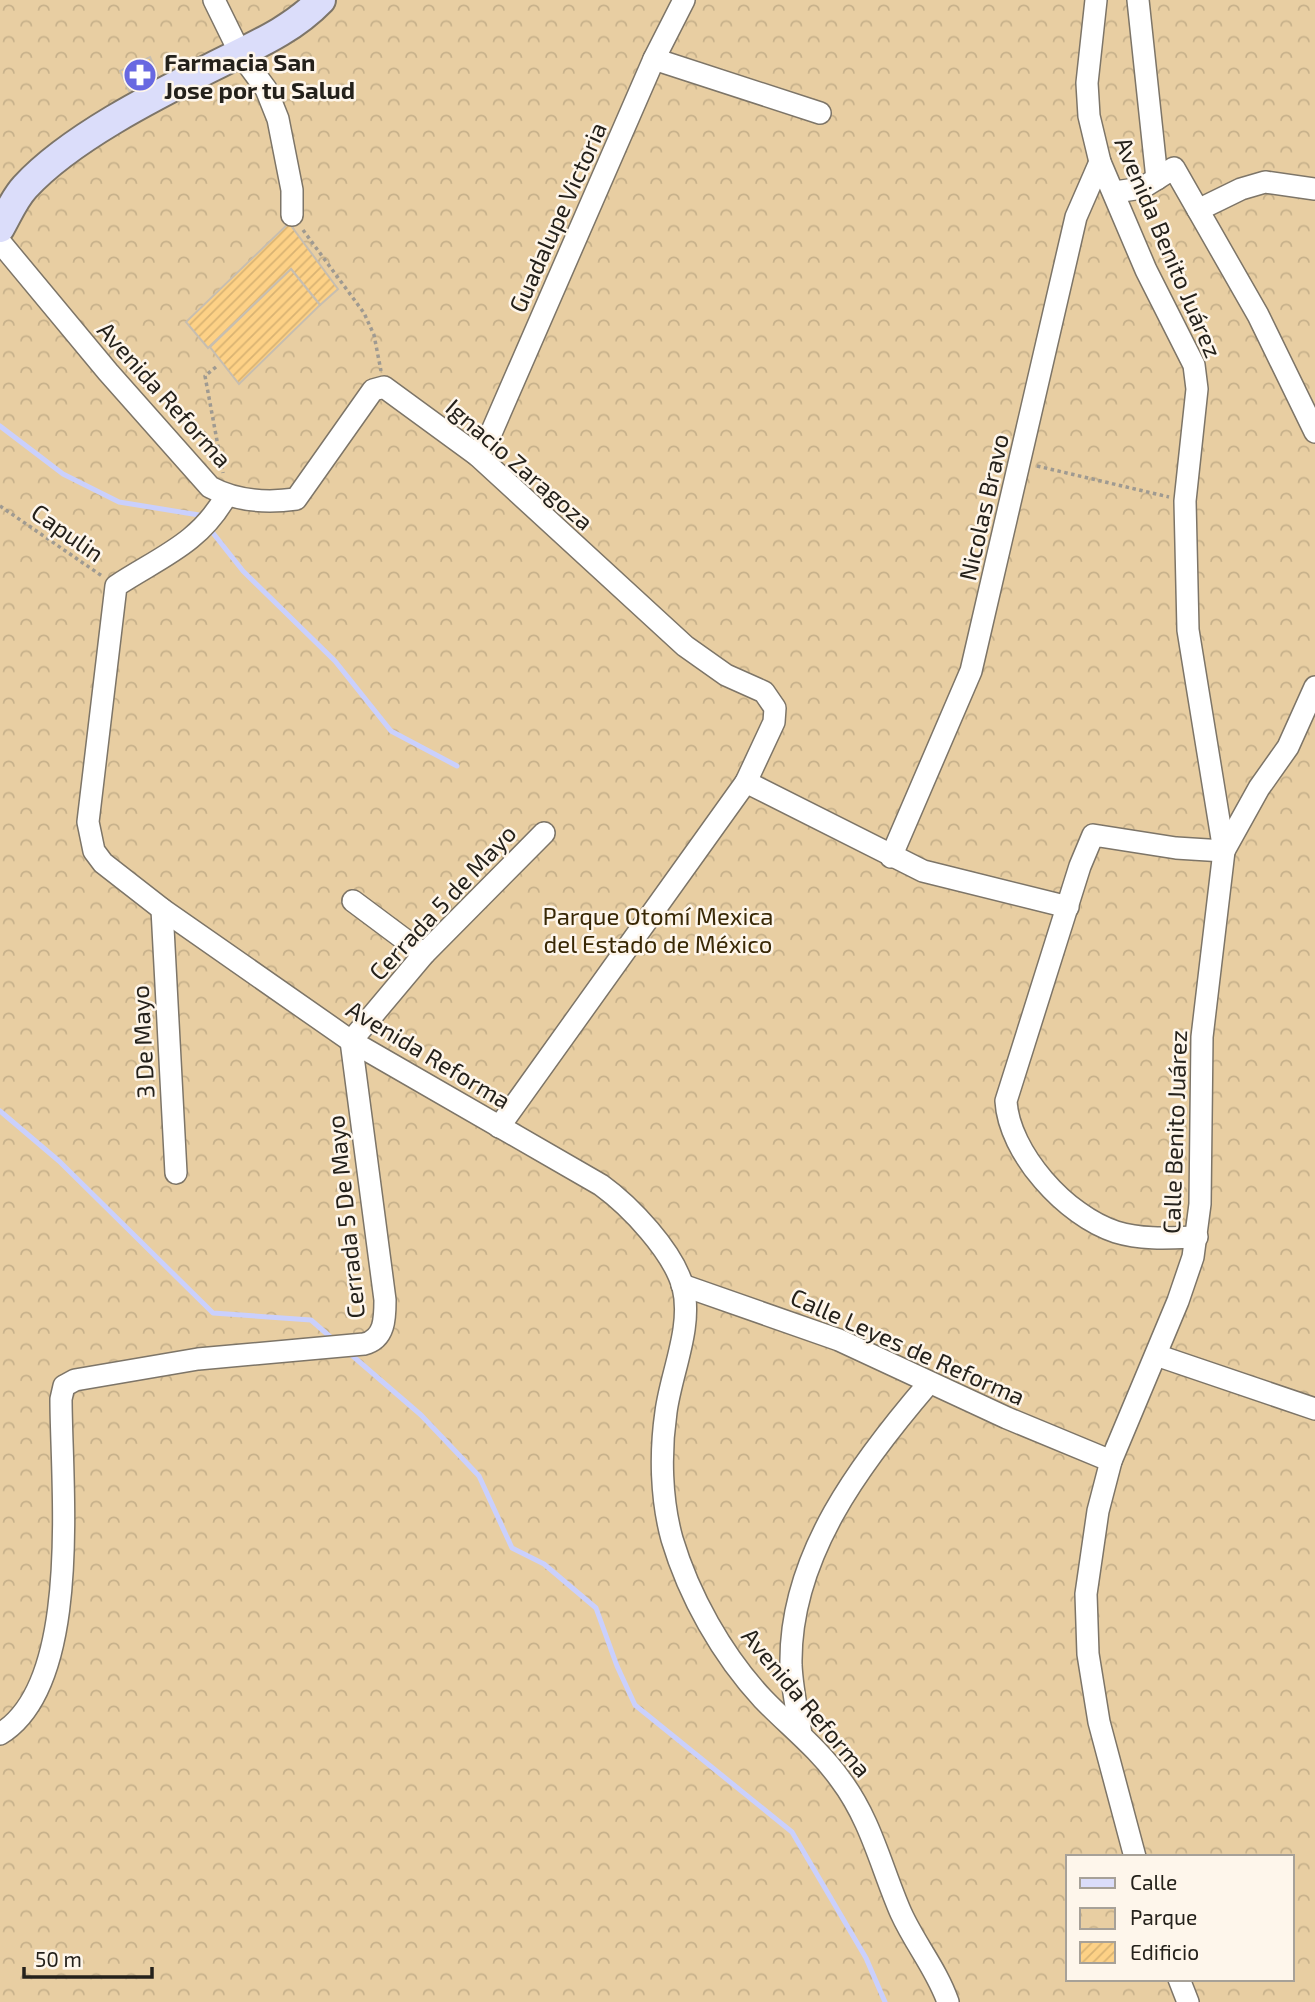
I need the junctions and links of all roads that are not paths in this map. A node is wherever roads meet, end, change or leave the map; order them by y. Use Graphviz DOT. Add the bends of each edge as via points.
graph roads {
  1 [pos="214,0"];
  2 [pos="320,0"];
  3 [pos="684,0"];
  4 [pos="1096,0"];
  5 [pos="1138,0"];
  6 [pos="241,55"];
  7 [pos="654,59"];
  8 [pos="820,113"];
  9 [pos="1100,162"];
  10 [pos="1157,179"];
  11 [pos="1315,189"];
  12 [pos="1115,192"];
  13 [pos="1198,210"];
  14 [pos="292,215"];
  15 [pos="0,228"];
  16 [pos="0,242"];
  17 [pos="1197,389"];
  18 [pos="1315,432"];
  19 [pos="477,455"];
  20 [pos="226,496"];
  21 [pos="1315,687"];
  22 [pos="746,782"];
  23 [pos="544,833"];
  24 [pos="1224,851"];
  25 [pos="891,857"];
  26 [pos="353,901"];
  27 [pos="1068,907"];
  28 [pos="162,909"];
  29 [pos="424,954"];
  30 [pos="352,1041"];
  31 [pos="499,1127"];
  32 [pos="176,1173"];
  33 [pos="1197,1237"];
  34 [pos="682,1285"];
  35 [pos="1156,1355"];
  36 [pos="929,1383"];
  37 [pos="1315,1409"];
  38 [pos="1111,1461"];
  39 [pos="0,1734"];
  40 [pos="801,1734"];
  41 [pos="1134,1855"];
  42 [pos="1180,1981"];
  43 [pos="948,2002"];
  44 [pos="1188,2002"];
  1 -- 6 [label="street"];
  2 -- 6 [label="main road" via="308,13"];
  3 -- 7 [label="street, Guadalupe Victoria"];
  4 -- 9 [label="street, Avenida Benito Juárez" via="1087,83"];
  5 -- 10 [label="street"];
  6 -- 14 [label="street" via="266,89 278,119 292,190"];
  6 -- 15 [label="main road" via="130,111 48,164 23,189"];
  7 -- 8 [label="street"];
  7 -- 19 [label="street, Guadalupe Victoria" via="492,432"];
  9 -- 12 [label="street, Avenida Benito Juárez"];
  9 -- 25 [label="street, Nicolas Bravo" via="1076,217 971,671"];
  10 -- 12 [label="street" via="1142,188"];
  10 -- 13 [label="street" via="1174,168"];
  11 -- 13 [label="street" via="1265,182 1241,188"];
  12 -- 17 [label="street, Avenida Benito Juárez" via="1146,270 1194,365"];
  13 -- 18 [label="street" via="1258,315"];
  16 -- 20 [label="street, Avenida Reforma" via="210,487"];
  17 -- 24 [label="street, Calle Benito Juárez" via="1185,501 1188,630"];
  19 -- 20 [label="street, Ignacio Zaragoza" via="384,387 373,390 296,499 276,502"];
  19 -- 22 [label="street, Ignacio Zaragoza" via="685,646 726,675 764,692 775,708 774,722"];
  20 -- 28 [label="street, Avenida Reforma" via="213,520 189,542 116,586 88,822 90,841 103,863"];
  21 -- 24 [label="street" via="1288,747"];
  22 -- 25 [label="street"];
  22 -- 31 [label="street"];
  23 -- 29 [label="street, Cerrada 5 de Mayo"];
  24 -- 27 [label="street" via="1093,835"];
  24 -- 33 [label="street, Calle Benito Juárez" via="1202,1037"];
  25 -- 27 [label="street" via="923,871"];
  26 -- 29 [label="street"];
  27 -- 33 [label="street" via="1009,1082 1006,1101 1011,1131 1042,1177 1099,1225 1139,1236"];
  28 -- 30 [label="street, Avenida Reforma"];
  28 -- 32 [label="street, 3 De Mayo"];
  29 -- 30 [label="street, Cerrada 5 de Mayo"];
  30 -- 31 [label="street, Avenida Reforma"];
  30 -- 39 [label="street, Cerrada 5 De Mayo" via="385,1300 381,1332 363,1344 198,1359 69,1382 62,1390 62,1589 49,1658 24,1711"];
  31 -- 34 [label="street, Avenida Reforma" via="620,1199 645,1225"];
  33 -- 35 [label="street, Calle Benito Juárez"];
  34 -- 36 [label="street, Calle Leyes de Reforma" via="839,1340"];
  34 -- 40 [label="street, Avenida Reforma" via="683,1331 663,1440 671,1536 695,1596 727,1653 764,1700"];
  35 -- 37 [label="street"];
  35 -- 38 [label="street, Calle Benito Juárez"];
  36 -- 38 [label="street, Calle Leyes de Reforma"];
  36 -- 40 [label="street" via="857,1473 811,1562 798,1608 791,1665"];
  38 -- 41 [label="street, Calle Benito Juárez" via="1090,1558 1087,1641 1099,1721"];
  40 -- 43 [label="street, Avenida Reforma" via="854,1798 901,1912"];
  42 -- 44 [label="street"];
}
